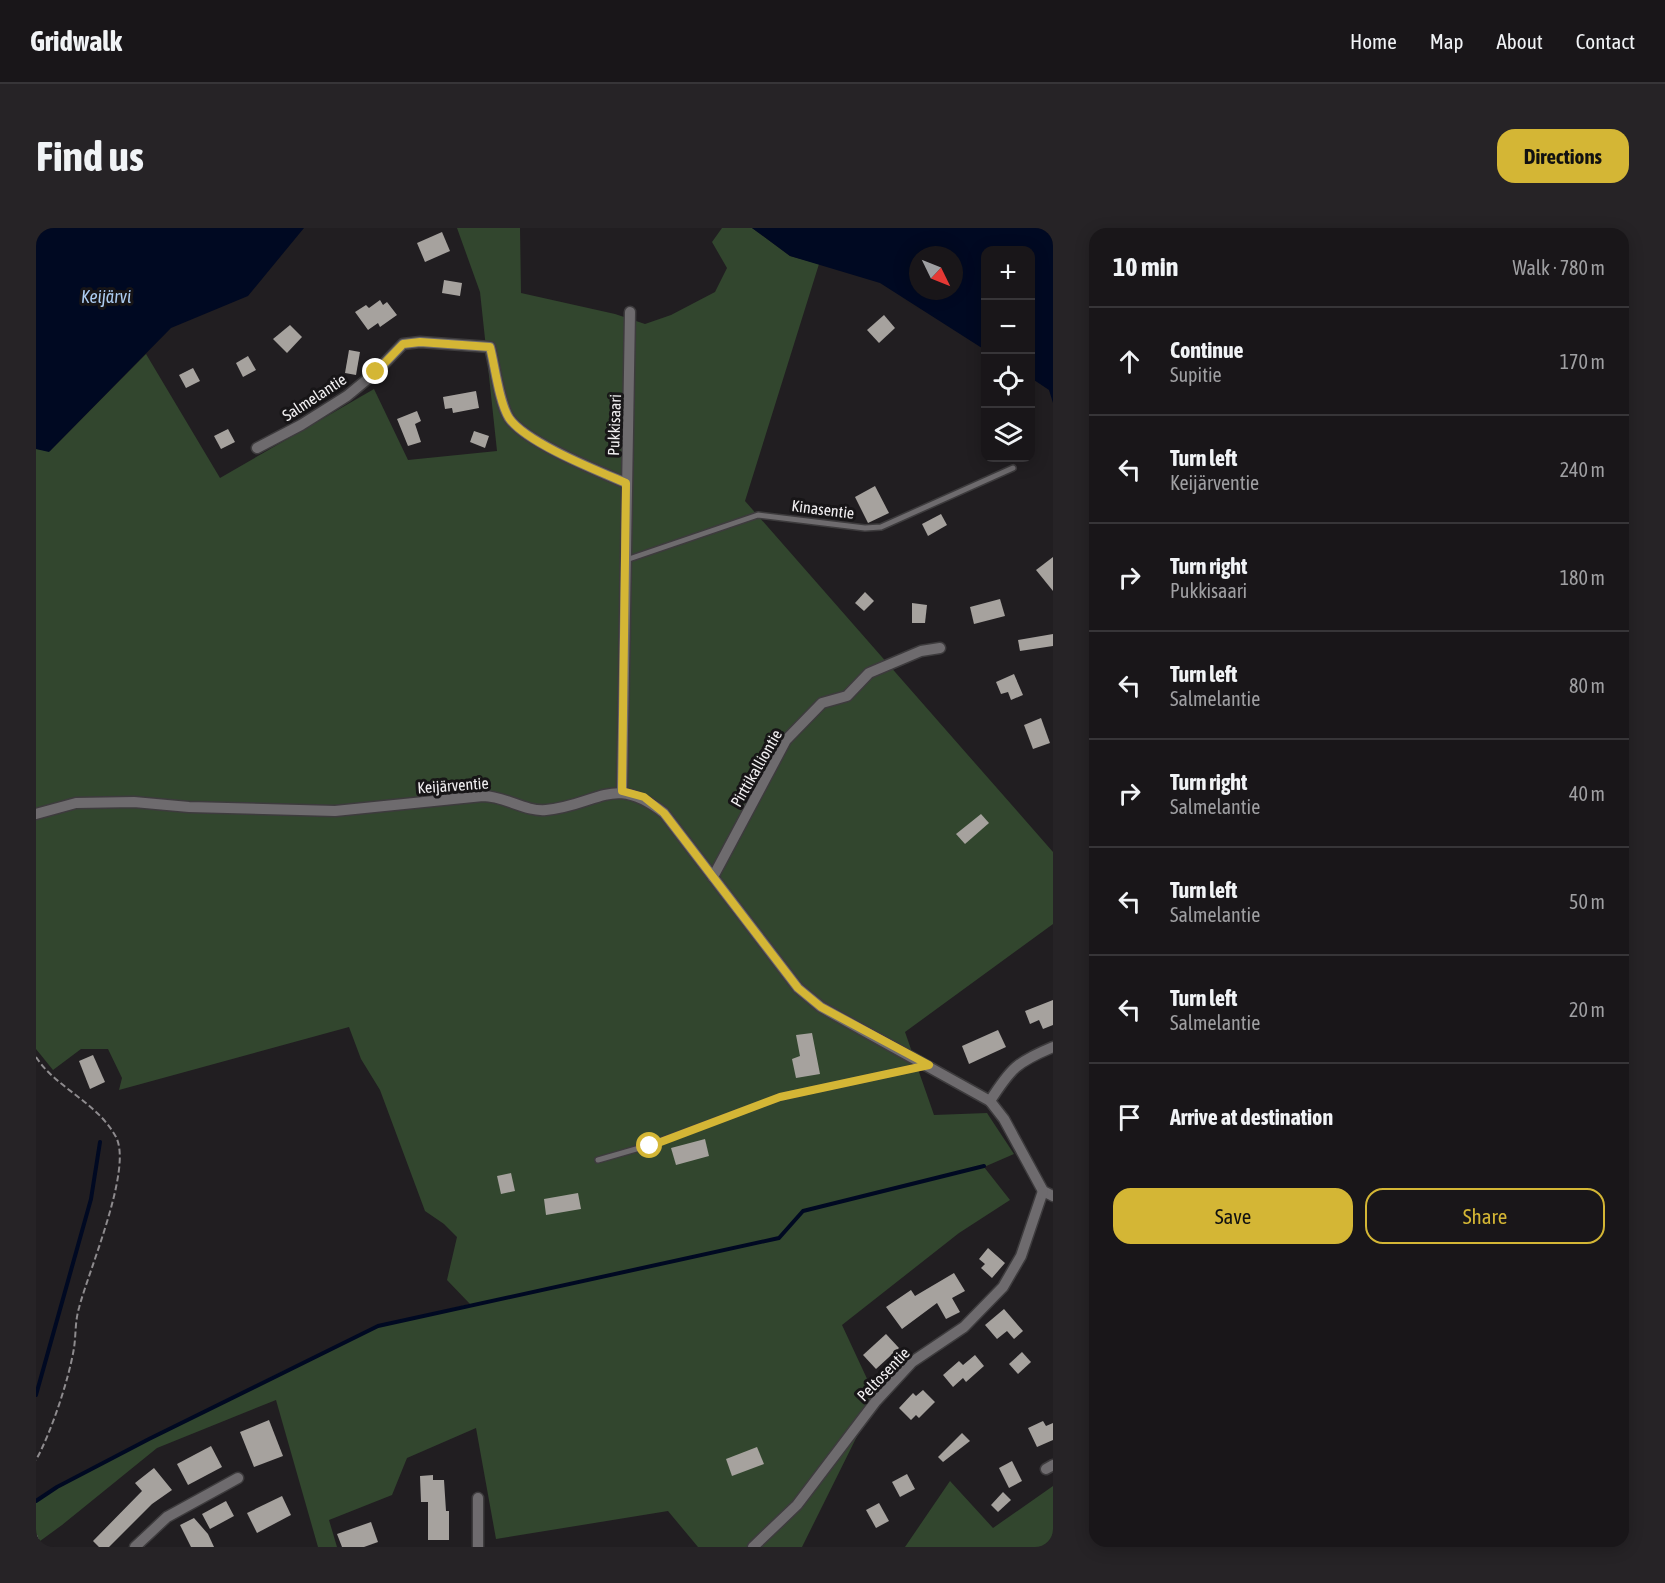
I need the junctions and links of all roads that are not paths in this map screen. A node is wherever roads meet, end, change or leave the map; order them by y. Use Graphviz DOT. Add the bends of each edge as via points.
graph roads {
  1 [pos="630,312"];
  2 [pos="257,448"];
  3 [pos="1012,468"];
  4 [pos="626,483"];
  5 [pos="626,560"];
  6 [pos="940,648"];
  7 [pos="622,791"];
  8 [pos="36,814"];
  9 [pos="713,877"];
  10 [pos="1053,1047"];
  11 [pos="929,1065"];
  12 [pos="990,1101"];
  13 [pos="598,1160"];
  14 [pos="1048,1193"];
  15 [pos="238,1478"];
  16 [pos="478,1498"];
  17 [pos="135,1547"];
  18 [pos="478,1547"];
  19 [pos="753,1547"];
  1 -- 4 [label="street, Pukkisaari"];
  2 -- 4 [label="street, Salmelantie" via="347,396 403,344 490,347 510,419 520,429 568,459"];
  3 -- 5 [label="lane, Kinasentie" via="882,527 758,515"];
  4 -- 5 [label="street, Pukkisaari"];
  5 -- 7 [label="street, Pukkisaari"];
  6 -- 9 [label="street, Pirttikalliontie" via="921,651 869,673 847,696 822,703 786,740"];
  7 -- 8 [label="street, Keijärventie" via="544,810 483,796 335,811 86,802"];
  7 -- 9 [label="street" via="644,797 664,813"];
  9 -- 11 [label="street" via="798,988 821,1007"];
  10 -- 12 [label="street" via="1023,1059"];
  11 -- 12 [label="street"];
  11 -- 13 [label="lane" via="780,1097 650,1146"];
  12 -- 14 [label="street"];
  14 -- 19 [label="street, Peltosentie" via="1003,1287 964,1327 912,1362 876,1401 797,1505"];
  15 -- 17 [label="street" via="167,1517"];
  16 -- 18 [label="street"];
}
